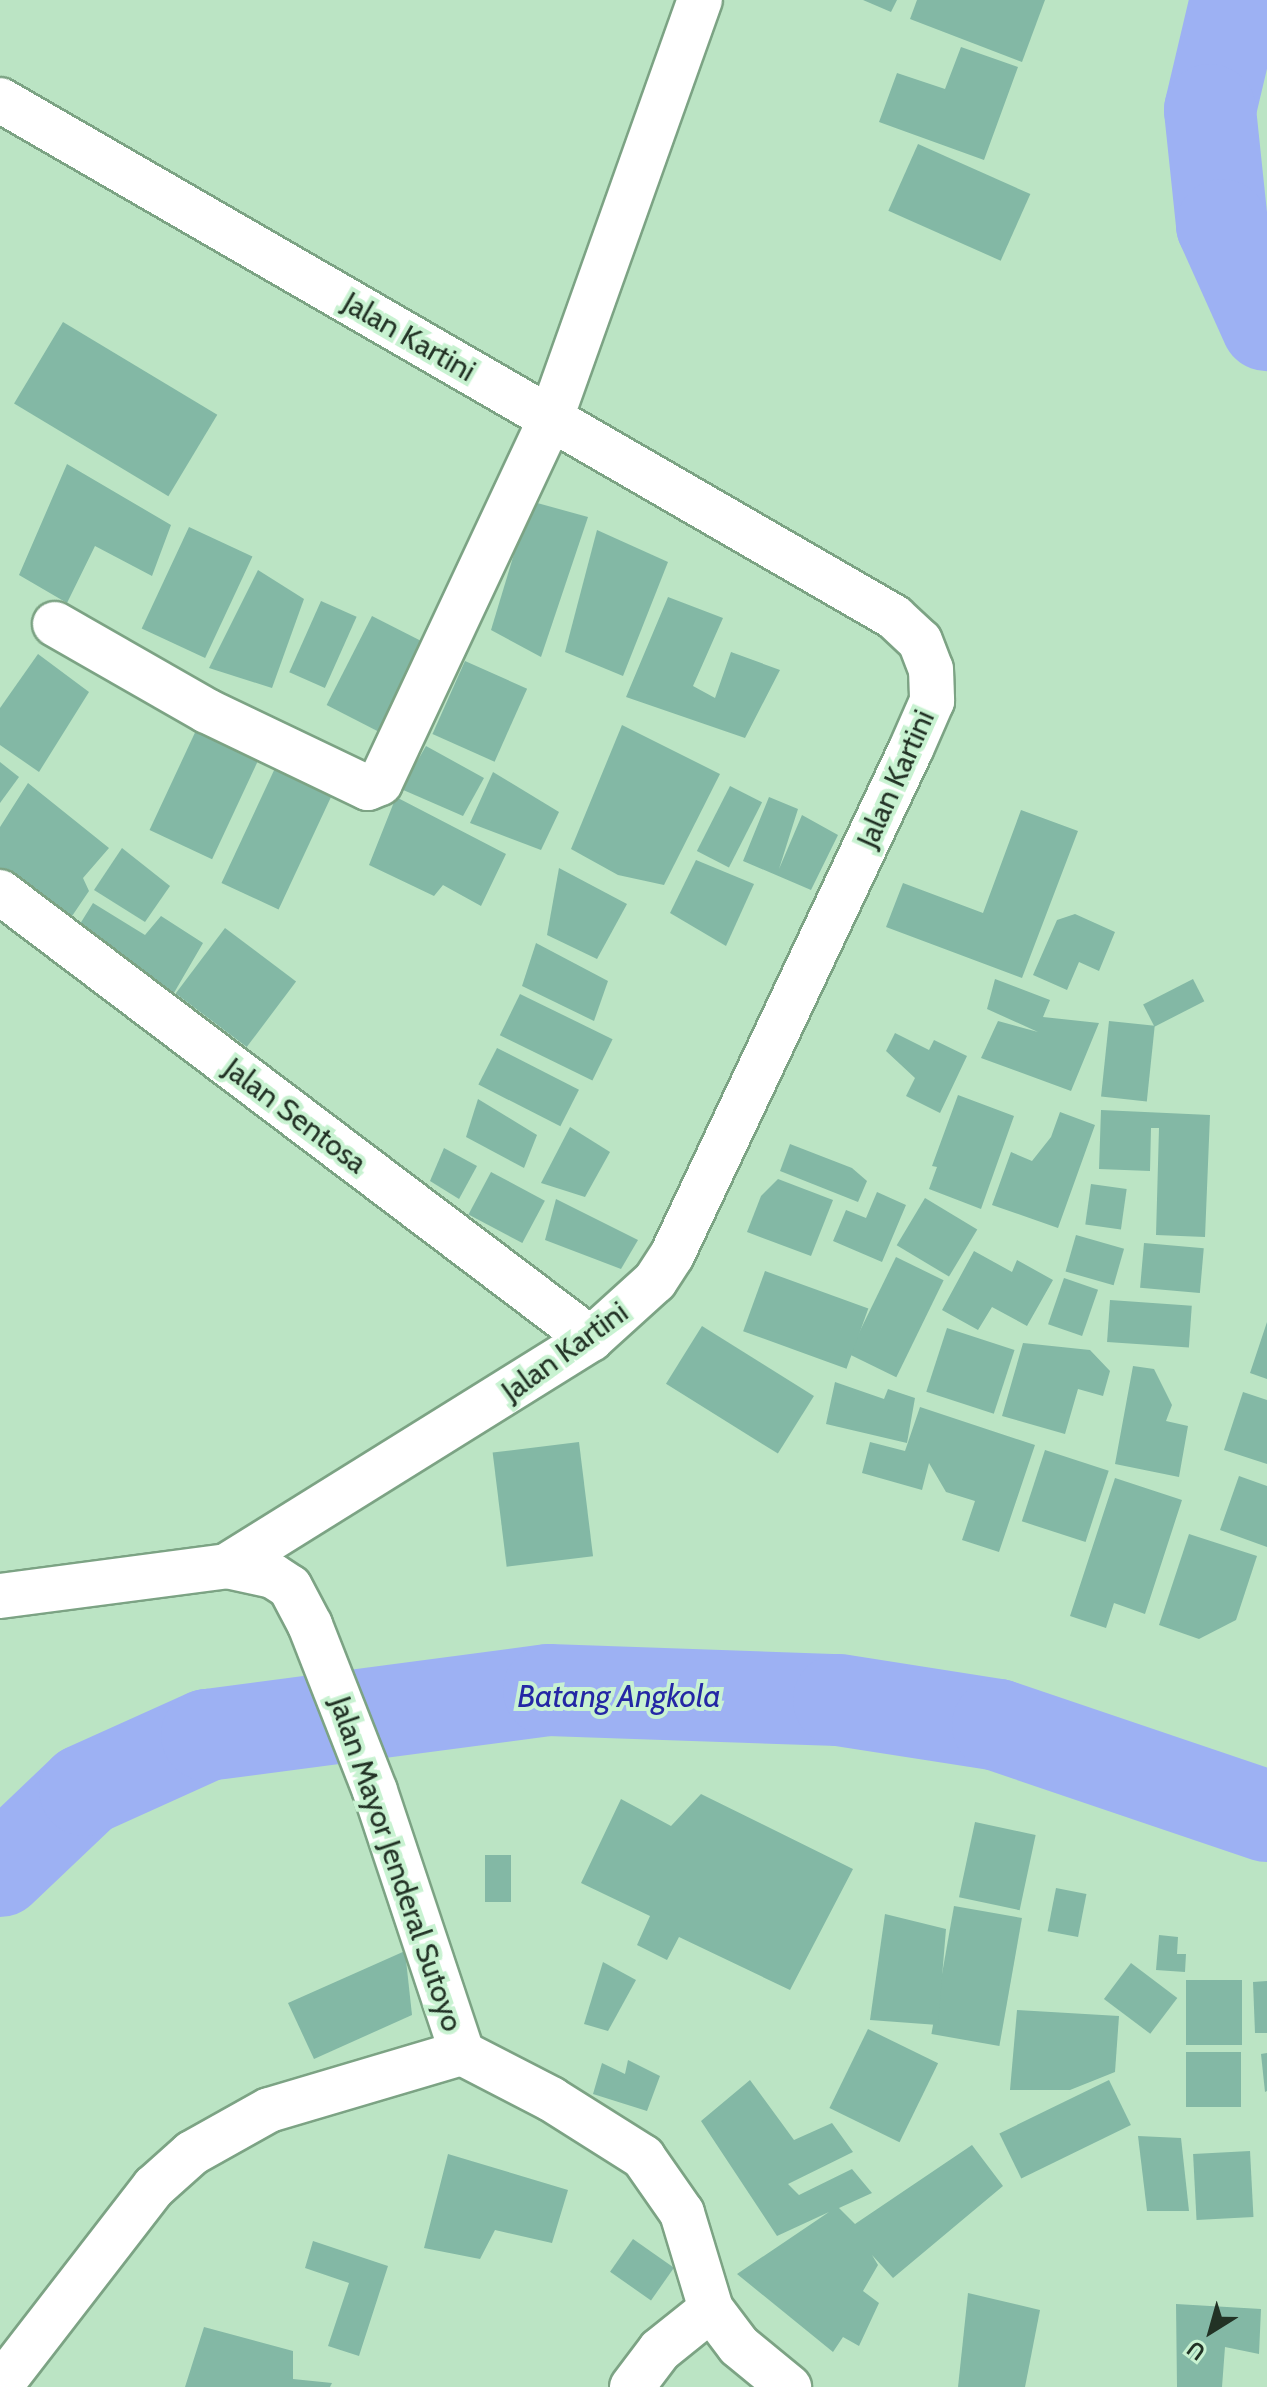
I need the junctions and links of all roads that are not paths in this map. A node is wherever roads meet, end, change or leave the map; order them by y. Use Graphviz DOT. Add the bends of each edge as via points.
graph roads {
  1 [pos="700,0"];
  2 [pos="0,100"];
  3 [pos="551,418"];
  4 [pos="55,624"];
  5 [pos="0,892"];
  6 [pos="591,1339"];
  7 [pos="227,1566"];
  8 [pos="0,1596"];
  9 [pos="462,2053"];
  10 [pos="711,2309"];
  11 [pos="0,2386"];
  12 [pos="632,2387"];
  13 [pos="789,2387"];
  1 -- 3 [label="street"];
  2 -- 3 [label="street, Jalan Kartini"];
  3 -- 4 [label="street" via="377,787 368,788 207,711"];
  3 -- 6 [label="street, Jalan Kartini" via="894,617 928,653 933,685 932,701 911,749 672,1255 638,1300"];
  5 -- 6 [label="street, Jalan Sentosa"];
  6 -- 7 [label="street, Jalan Kartini"];
  7 -- 8 [label="street, Jalan Mayor Jenderal Sutoyo"];
  7 -- 9 [label="street, Jalan Mayor Jenderal Sutoyo" via="282,1581 296,1595 375,1791"];
  9 -- 10 [label="street, Jalan Mayor Jenderal Sutoyo" via="564,2106 650,2164 682,2213"];
  9 -- 11 [label="street" via="269,2110 192,2153 154,2187"];
  10 -- 12 [label="street" via="660,2350"];
  10 -- 13 [label="street, Jalan Mayor Jenderal Sutoyo" via="739,2346"];
}
